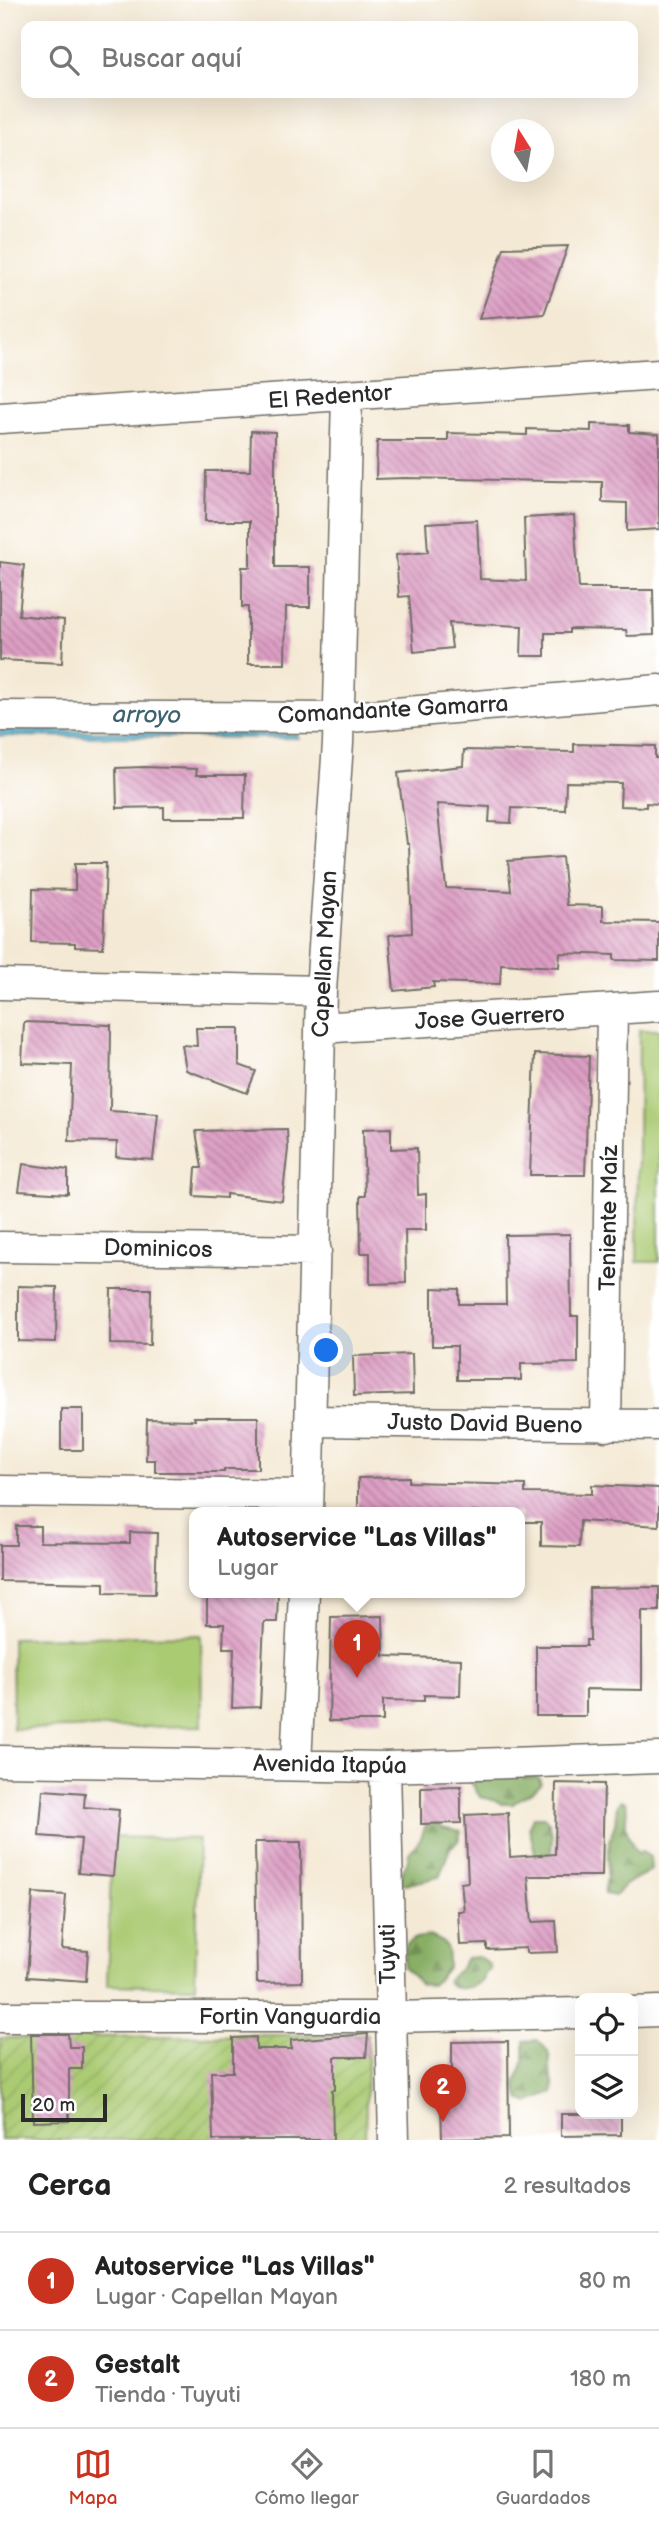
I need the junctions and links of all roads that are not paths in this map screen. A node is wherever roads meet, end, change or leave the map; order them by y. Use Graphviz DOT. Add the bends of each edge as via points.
graph roads {
  1 [pos="659,374"];
  2 [pos="347,396"];
  3 [pos="0,418"];
  4 [pos="659,690"];
  5 [pos="0,716"];
  6 [pos="339,718"];
  7 [pos="0,984"];
  8 [pos="321,991"];
  9 [pos="659,1006"];
  10 [pos="612,1010"];
  11 [pos="320,1028"];
  12 [pos="0,1247"];
  13 [pos="316,1251"];
  14 [pos="310,1421"];
  15 [pos="659,1425"];
  16 [pos="606,1426"];
  17 [pos="0,1491"];
  18 [pos="308,1503"];
  19 [pos="304,1598"];
  20 [pos="659,1758"];
  21 [pos="0,1761"];
  22 [pos="296,1765"];
  23 [pos="384,1767"];
  24 [pos="659,2011"];
  25 [pos="638,2012"];
  26 [pos="575,2013"];
  27 [pos="0,2017"];
  28 [pos="389,2017"];
  29 [pos="394,2140"];
  1 -- 2 [label="street, El Redentor"];
  2 -- 3 [label="street, El Redentor"];
  2 -- 6 [label="street, Capellan Mayan"];
  4 -- 6 [label="street, Comandante Gamarra"];
  5 -- 6 [label="street, Comandante Gamarra"];
  6 -- 8 [label="street, Capellan Mayan"];
  7 -- 8 [label="street"];
  8 -- 11 [label="street, Capellan Mayan"];
  9 -- 10 [label="street, Jose Guerrero"];
  10 -- 11 [label="street, Jose Guerrero"];
  10 -- 16 [label="street, Teniente Maíz"];
  11 -- 13 [label="street, Capellan Mayan"];
  12 -- 13 [label="street, Dominicos"];
  13 -- 14 [label="street, Capellan Mayan"];
  14 -- 16 [label="street, Justo David Bueno"];
  14 -- 18 [label="street, Capellan Mayan"];
  15 -- 16 [label="street, Justo David Bueno"];
  17 -- 18 [label="street"];
  19 -- 22 [label="street"];
  20 -- 23 [label="street, Avenida Itapúa"];
  21 -- 22 [label="street, Avenida Itapúa"];
  22 -- 23 [label="street, Avenida Itapúa"];
  23 -- 28 [label="street, Tuyuti"];
  24 -- 25 [label="street"];
  26 -- 28 [label="street, Fortin Vanguardia"];
  27 -- 28 [label="street, Fortin Vanguardia"];
  28 -- 29 [label="street, Tuyuti"];
}
